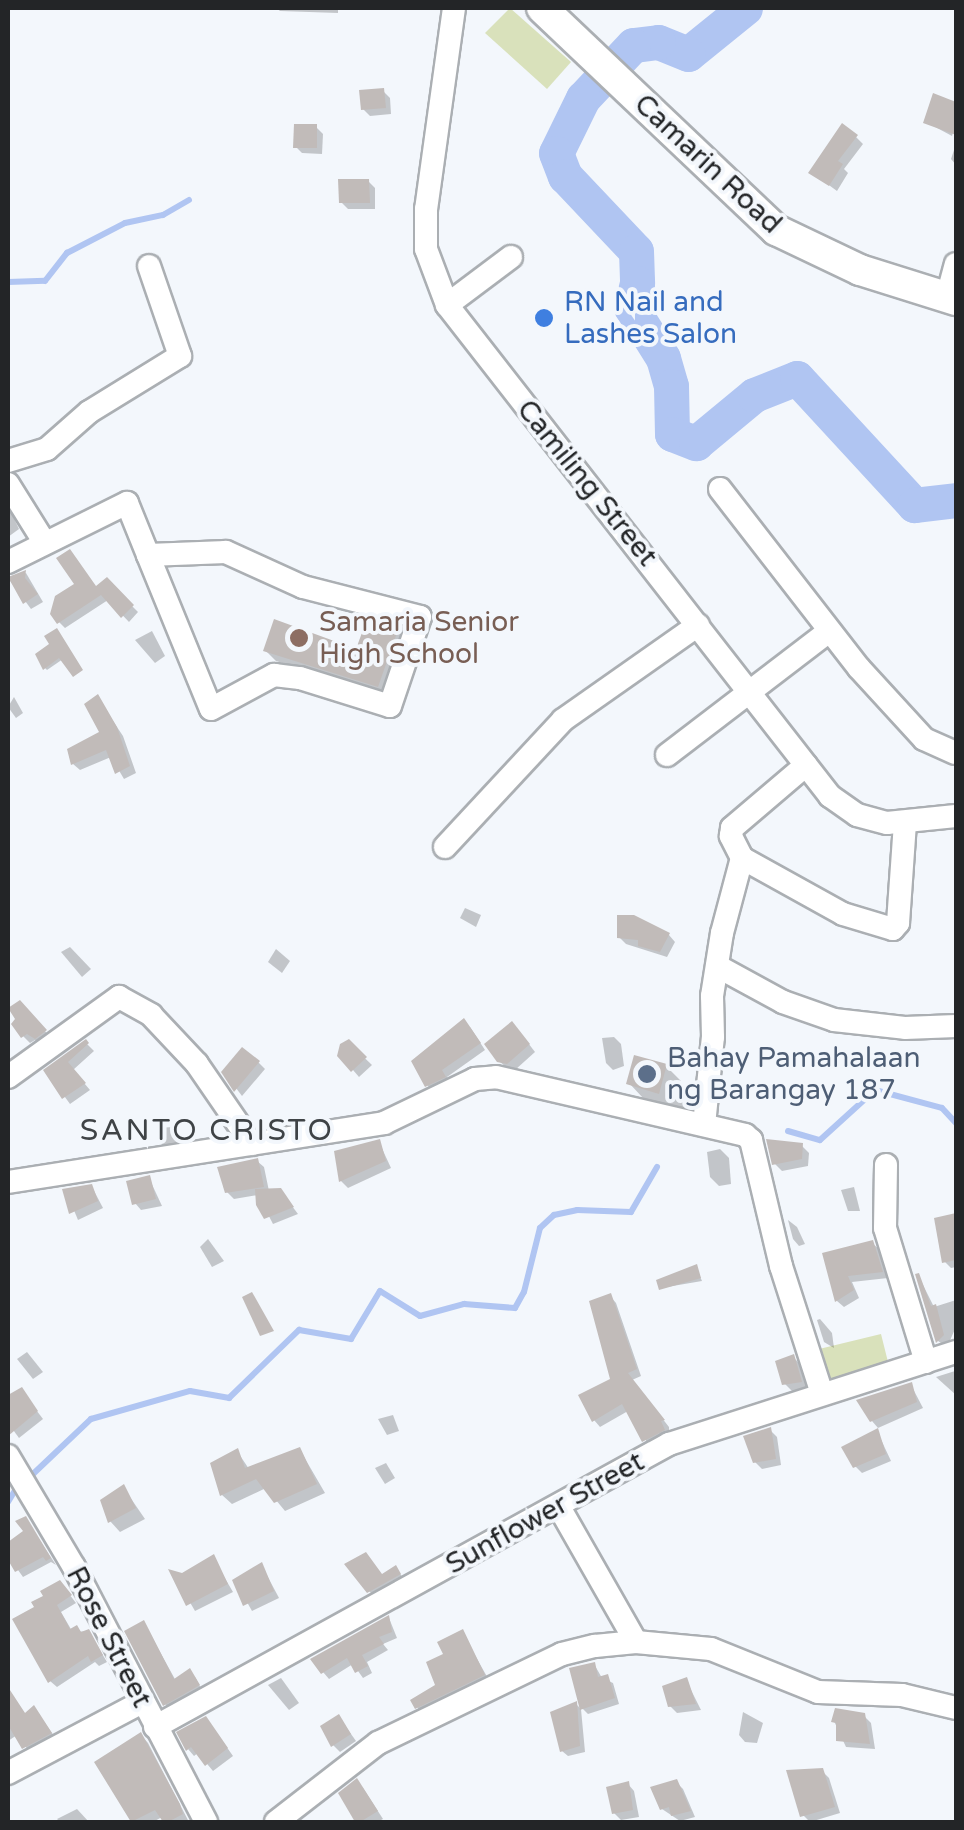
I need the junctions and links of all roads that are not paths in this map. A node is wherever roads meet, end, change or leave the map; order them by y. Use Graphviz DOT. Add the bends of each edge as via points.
graph roads {
  1 [pos="454,8"];
  2 [pos="542,8"];
  3 [pos="511,257"];
  4 [pos="956,264"];
  5 [pos="149,266"];
  6 [pos="952,299"];
  7 [pos="447,305"];
  8 [pos="8,462"];
  9 [pos="8,484"];
  10 [pos="720,489"];
  11 [pos="43,540"];
  12 [pos="148,555"];
  13 [pos="8,562"];
  14 [pos="698,625"];
  15 [pos="828,632"];
  16 [pos="750,692"];
  17 [pos="955,753"];
  18 [pos="667,755"];
  19 [pos="806,765"];
  20 [pos="956,816"];
  21 [pos="905,822"];
  22 [pos="445,847"];
  23 [pos="742,858"];
  24 [pos="717,966"];
  25 [pos="956,1026"];
  26 [pos="8,1077"];
  27 [pos="704,1125"];
  28 [pos="252,1144"];
  29 [pos="886,1165"];
  30 [pos="8,1182"];
  31 [pos="956,1352"];
  32 [pos="926,1362"];
  33 [pos="822,1394"];
  34 [pos="8,1456"];
  35 [pos="559,1507"];
  36 [pos="636,1642"];
  37 [pos="142,1702"];
  38 [pos="956,1708"];
  39 [pos="155,1727"];
  40 [pos="8,1773"];
  41 [pos="206,1822"];
  42 [pos="276,1822"];
  1 -- 7 [label="street, Camiling Street" via="426,210 426,249"];
  2 -- 6 [label="main road, Camarin Road" via="776,230 860,270"];
  3 -- 7 [label="street"];
  4 -- 6 [label="street"];
  5 -- 8 [label="street" via="180,356 110,397 46,449"];
  7 -- 14 [label="street, Camiling Street"];
  9 -- 11 [label="street"];
  10 -- 15 [label="street"];
  11 -- 12 [label="street" via="127,503"];
  11 -- 13 [label="street"];
  12 -- 12 [label="street" via="211,709 274,675 390,706 420,617 303,586 226,552"];
  14 -- 16 [label="street, Camiling Street"];
  14 -- 22 [label="street" via="563,720"];
  15 -- 16 [label="street"];
  15 -- 17 [label="street" via="924,739"];
  16 -- 18 [label="street"];
  16 -- 19 [label="street, Camiling Street"];
  19 -- 21 [label="street, Camiling Street" via="856,815"];
  19 -- 23 [label="street" via="732,828"];
  20 -- 21 [label="street, Camiling Street"];
  21 -- 23 [label="street" via="893,930 843,914"];
  23 -- 24 [label="street"];
  24 -- 25 [label="street" via="783,1002 834,1020"];
  24 -- 27 [label="street"];
  26 -- 28 [label="street" via="119,996 152,1015"];
  27 -- 28 [label="street" via="496,1077 475,1079 384,1123"];
  27 -- 33 [label="street" via="751,1140 781,1266"];
  28 -- 30 [label="street"];
  29 -- 32 [label="street" via="885,1228"];
  31 -- 32 [label="street, Sunflower Street"];
  32 -- 33 [label="street, Sunflower Street"];
  33 -- 35 [label="street, Sunflower Street" via="669,1444"];
  34 -- 37 [label="street, Rose Street"];
  35 -- 36 [label="street"];
  35 -- 39 [label="street, Sunflower Street"];
  36 -- 38 [label="street" via="727,1653 818,1692 902,1695"];
  36 -- 42 [label="street" via="562,1654 378,1742"];
  37 -- 39 [label="street, Rose Street"];
  37 -- 40 [label="street"];
  39 -- 41 [label="street, Rose Street"];
}
